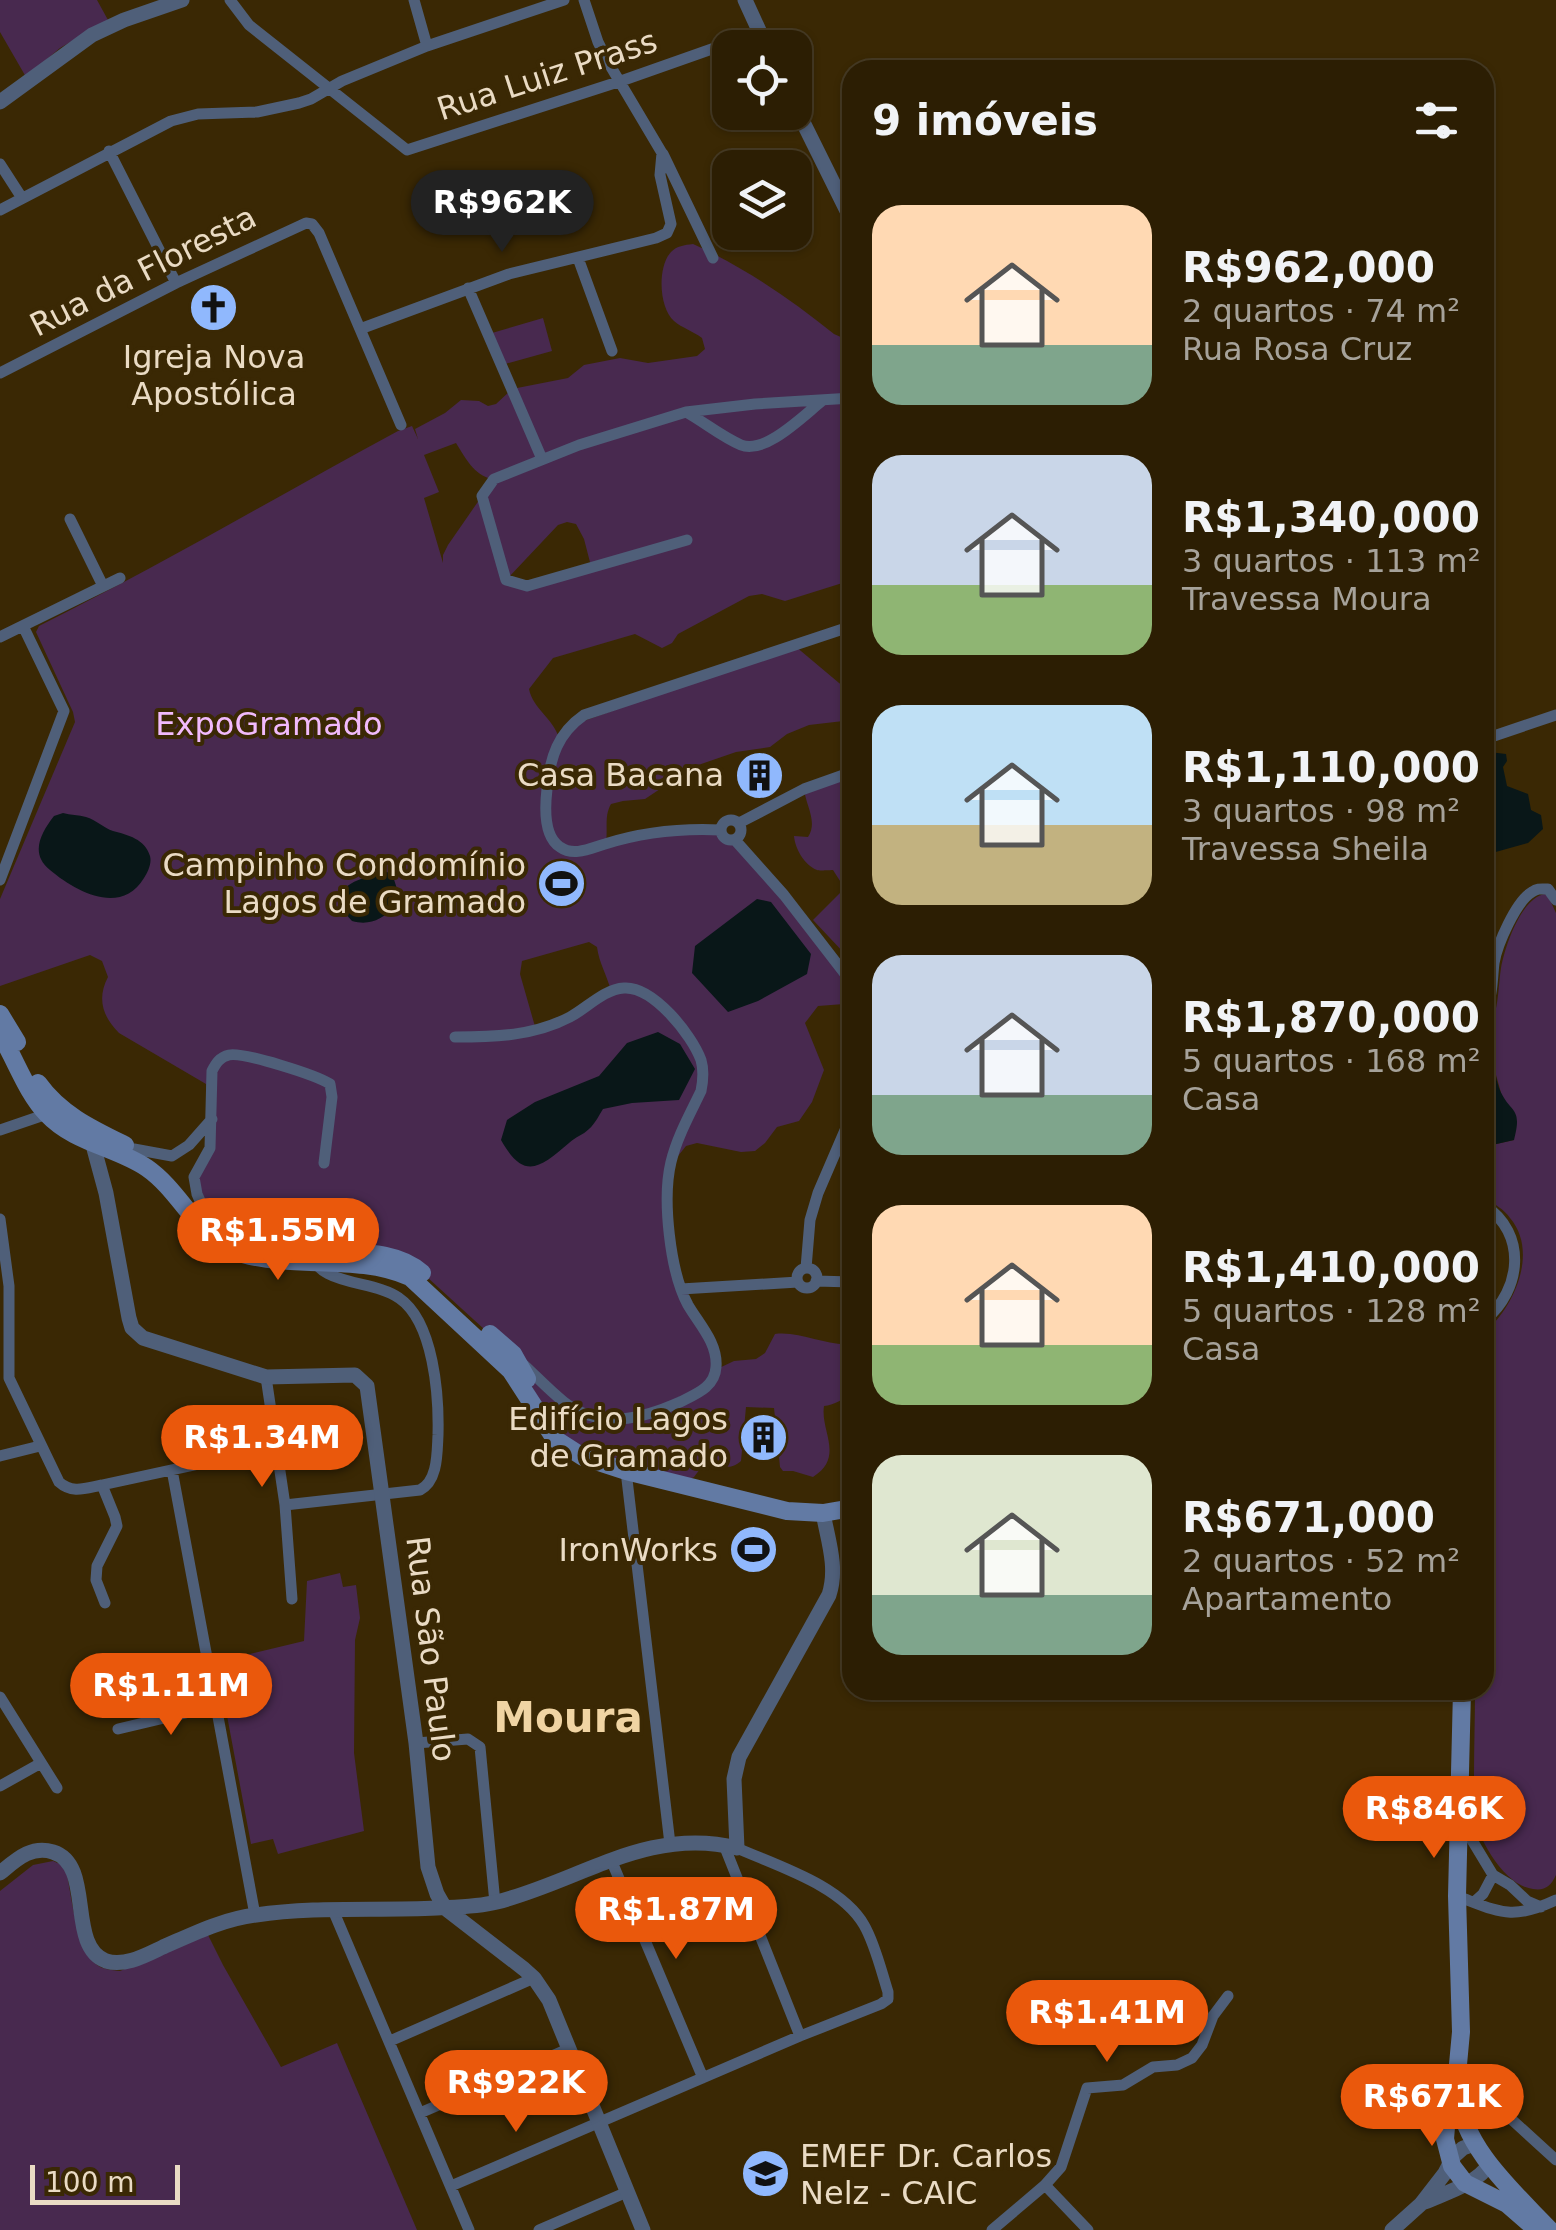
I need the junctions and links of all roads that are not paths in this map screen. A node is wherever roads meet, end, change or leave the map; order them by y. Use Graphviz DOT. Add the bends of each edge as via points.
graph roads {
  1 [pos="182,0"];
  2 [pos="230,0"];
  3 [pos="414,0"];
  4 [pos="564,0"];
  5 [pos="584,0"];
  6 [pos="745,0"];
  7 [pos="758,30"];
  8 [pos="427,46"];
  9 [pos="712,55"];
  10 [pos="621,81"];
  11 [pos="330,88"];
  12 [pos="0,102"];
  13 [pos="807,130"];
  14 [pos="109,152"];
  15 [pos="662,153"];
  16 [pos="0,164"];
  17 [pos="22,198"];
  18 [pos="842,201"];
  19 [pos="0,210"];
  20 [pos="578,258"];
  21 [pos="714,258"];
  22 [pos="176,284"];
  23 [pos="468,288"];
  24 [pos="360,329"];
  25 [pos="612,351"];
  26 [pos="0,373"];
  27 [pos="842,399"];
  28 [pos="824,400"];
  29 [pos="686,412"];
  30 [pos="401,425"];
  31 [pos="542,460"];
  32 [pos="70,519"];
  33 [pos="687,540"];
  34 [pos="120,578"];
  35 [pos="103,586"];
  36 [pos="23,626"];
  37 [pos="842,629"];
  38 [pos="0,638"];
  39 [pos="1556,715"];
  40 [pos="1494,736"];
  41 [pos="842,776"];
  42 [pos="738,823"];
  43 [pos="720,830"];
  44 [pos="735,840"];
  45 [pos="0,880"];
  46 [pos="1556,900"];
  47 [pos="1494,967"];
  48 [pos="842,970"];
  49 [pos="0,1014"];
  50 [pos="0,1034"];
  51 [pos="455,1037"];
  52 [pos="55,1112"];
  53 [pos="212,1119"];
  54 [pos="0,1130"];
  55 [pos="91,1136"];
  56 [pos="842,1138"];
  57 [pos="134,1149"];
  58 [pos="324,1163"];
  59 [pos="1494,1212"];
  60 [pos="0,1219"];
  61 [pos="208,1219"];
  62 [pos="318,1261"];
  63 [pos="806,1268"];
  64 [pos="816,1281"];
  65 [pos="798,1282"];
  66 [pos="842,1282"];
  67 [pos="681,1288"];
  68 [pos="1494,1311"];
  69 [pos="508,1359"];
  70 [pos="529,1372"];
  71 [pos="266,1377"];
  72 [pos="536,1413"];
  73 [pos="40,1446"];
  74 [pos="277,1447"];
  75 [pos="0,1456"];
  76 [pos="172,1470"];
  77 [pos="626,1471"];
  78 [pos="102,1485"];
  79 [pos="384,1495"];
  80 [pos="285,1505"];
  81 [pos="842,1510"];
  82 [pos="823,1513"];
  83 [pos="292,1599"];
  84 [pos="105,1604"];
  85 [pos="0,1697"];
  86 [pos="1462,1700"];
  87 [pos="215,1706"];
  88 [pos="118,1729"];
  89 [pos="416,1743"];
  90 [pos="41,1763"];
  91 [pos="0,1786"];
  92 [pos="57,1788"];
  93 [pos="1459,1818"];
  94 [pos="670,1844"];
  95 [pos="730,1847"];
  96 [pos="612,1862"];
  97 [pos="0,1873"];
  98 [pos="1492,1874"];
  99 [pos="1465,1899"];
  100 [pos="1556,1900"];
  101 [pos="494,1903"];
  102 [pos="1542,1906"];
  103 [pos="445,1908"];
  104 [pos="333,1910"];
  105 [pos="255,1915"];
  106 [pos="534,1978"];
  107 [pos="1228,1996"];
  108 [pos="800,2036"];
  109 [pos="390,2042"];
  110 [pos="568,2049"];
  111 [pos="703,2078"];
  112 [pos="1456,2086"];
  113 [pos="1498,2106"];
  114 [pos="420,2113"];
  115 [pos="598,2123"];
  116 [pos="1475,2144"];
  117 [pos="1556,2160"];
  118 [pos="1451,2162"];
  119 [pos="1490,2164"];
  120 [pos="1465,2183"];
  121 [pos="1046,2185"];
  122 [pos="450,2186"];
  123 [pos="627,2192"];
  124 [pos="1421,2204"];
  125 [pos="469,2230"];
  126 [pos="539,2230"];
  127 [pos="642,2230"];
  128 [pos="992,2230"];
  129 [pos="1088,2230"];
  130 [pos="1392,2230"];
  131 [pos="1537,2230"];
  132 [pos="1550,2230"];
  1 -- 12 [label="street" via="92,35"];
  2 -- 11 [label="street" via="249,25"];
  3 -- 8 [label="street"];
  4 -- 8 [label="street"];
  5 -- 10 [label="street"];
  6 -- 7 [label="street"];
  8 -- 11 [label="street"];
  9 -- 10 [label="street, Rua Luiz Prass"];
  10 -- 11 [label="street, Rua Luiz Prass" via="407,150"];
  10 -- 15 [label="street"];
  11 -- 14 [label="street" via="286,107 183,117"];
  13 -- 18 [label="street"];
  14 -- 17 [label="street"];
  14 -- 22 [label="street"];
  15 -- 20 [label="street" via="670,229"];
  15 -- 21 [label="street"];
  16 -- 17 [label="street"];
  17 -- 19 [label="street"];
  20 -- 23 [label="street"];
  20 -- 25 [label="street"];
  22 -- 24 [label="street, Rua da Floresta" via="299,224 312,224"];
  22 -- 26 [label="street, Rua da Floresta"];
  23 -- 24 [label="street"];
  23 -- 31 [label="street"];
  24 -- 30 [label="street"];
  27 -- 28 [label="street"];
  28 -- 29 [label="street"];
  28 -- 29 [label="street" via="758,447 744,447"];
  29 -- 31 [label="street"];
  31 -- 33 [label="street" via="494,479 482,496 506,580 527,586"];
  32 -- 35 [label="street"];
  34 -- 35 [label="street"];
  35 -- 36 [label="street"];
  36 -- 38 [label="street"];
  36 -- 45 [label="street" via="64,711"];
  37 -- 43 [label="street" via="584,715 568,726 547,784 548,826 558,846 580,852 659,830"];
  39 -- 40 [label="street"];
  41 -- 42 [label="street"];
  42 -- 43 [label="street" via="727,820"];
  42 -- 44 [label="street"];
  43 -- 44 [label="street"];
  44 -- 48 [label="street"];
  46 -- 47 [label="street" via="1548,889 1530,892 1500,943"];
  49 -- 52 [label="main road"];
  50 -- 52 [label="main road" via="33,1094"];
  51 -- 67 [label="street" via="548,1027 621,988 650,996 668,1012 700,1059 703,1082 674,1149 668,1182"];
  52 -- 54 [label="street"];
  52 -- 55 [label="main road"];
  53 -- 57 [label="street" via="172,1156"];
  53 -- 58 [label="street" via="212,1071 231,1054 320,1077 332,1097"];
  53 -- 61 [label="street" via="210,1148 194,1177"];
  55 -- 57 [label="main road"];
  55 -- 62 [label="main road" via="146,1168 227,1248"];
  55 -- 71 [label="street" via="132,1328 142,1338"];
  56 -- 63 [label="street" via="810,1220"];
  57 -- 61 [label="main road" via="162,1166"];
  59 -- 68 [label="street" via="1515,1256 1508,1291"];
  60 -- 73 [label="street" via="9,1378"];
  61 -- 62 [label="main road" via="249,1244"];
  62 -- 69 [label="main road" via="410,1278"];
  62 -- 79 [label="street" via="398,1297 427,1343 438,1408 432,1480 420,1490"];
  63 -- 64 [label="street" via="814,1270"];
  63 -- 65 [label="street"];
  64 -- 65 [label="street" via="808,1288"];
  64 -- 66 [label="street"];
  65 -- 67 [label="street"];
  67 -- 70 [label="street" via="716,1351 712,1381 694,1395 658,1412 612,1420 575,1409"];
  69 -- 70 [label="main road"];
  69 -- 72 [label="main road"];
  70 -- 72 [label="main road"];
  71 -- 74 [label="street"];
  71 -- 79 [label="street, Rua São Paulo" via="355,1375 367,1386"];
  72 -- 77 [label="main road" via="567,1448"];
  73 -- 75 [label="street"];
  73 -- 78 [label="street" via="64,1488"];
  74 -- 76 [label="street"];
  74 -- 80 [label="street"];
  76 -- 78 [label="street"];
  76 -- 87 [label="street"];
  77 -- 82 [label="main road" via="787,1511"];
  77 -- 94 [label="street"];
  78 -- 84 [label="street" via="116,1526 97,1566"];
  79 -- 80 [label="street"];
  79 -- 89 [label="street, Rua São Paulo"];
  80 -- 83 [label="street"];
  81 -- 82 [label="main road"];
  82 -- 95 [label="street" via="834,1580 739,1756"];
  85 -- 90 [label="street"];
  86 -- 93 [label="main road"];
  87 -- 88 [label="street"];
  87 -- 105 [label="street"];
  89 -- 101 [label="street" via="468,1739 480,1746"];
  89 -- 103 [label="street, Rua São Paulo" via="428,1867"];
  90 -- 91 [label="street"];
  90 -- 92 [label="street"];
  93 -- 98 [label="street"];
  93 -- 99 [label="main road"];
  94 -- 95 [label="street"];
  94 -- 96 [label="street"];
  95 -- 108 [label="street"];
  95 -- 108 [label="street" via="826,1889 865,1926 888,1999"];
  96 -- 101 [label="street"];
  96 -- 111 [label="street"];
  97 -- 105 [label="street" via="41,1849 68,1860 91,1948 109,1962"];
  98 -- 99 [label="street" via="1483,1894"];
  98 -- 102 [label="street"];
  99 -- 102 [label="street" via="1505,1914"];
  99 -- 112 [label="main road"];
  100 -- 102 [label="street"];
  101 -- 103 [label="street"];
  103 -- 104 [label="street"];
  103 -- 106 [label="street"];
  104 -- 105 [label="street"];
  104 -- 109 [label="street"];
  106 -- 109 [label="street"];
  106 -- 110 [label="street"];
  107 -- 121 [label="street" via="1185,2063 1153,2067 1123,2084 1087,2088 1066,2156"];
  108 -- 111 [label="street"];
  109 -- 114 [label="street"];
  110 -- 114 [label="street"];
  110 -- 115 [label="street"];
  111 -- 115 [label="street"];
  112 -- 116 [label="main road"];
  112 -- 118 [label="main road" via="1446,2128"];
  113 -- 117 [label="street"];
  114 -- 122 [label="street"];
  115 -- 122 [label="street"];
  115 -- 123 [label="street"];
  116 -- 118 [label="street"];
  116 -- 119 [label="main road"];
  118 -- 120 [label="main road"];
  118 -- 124 [label="street"];
  119 -- 120 [label="street"];
  119 -- 132 [label="main road"];
  120 -- 124 [label="street"];
  120 -- 131 [label="main road" via="1508,2204"];
  121 -- 128 [label="street"];
  121 -- 129 [label="street"];
  122 -- 125 [label="street"];
  123 -- 126 [label="street"];
  123 -- 127 [label="street"];
  124 -- 130 [label="street"];
}
